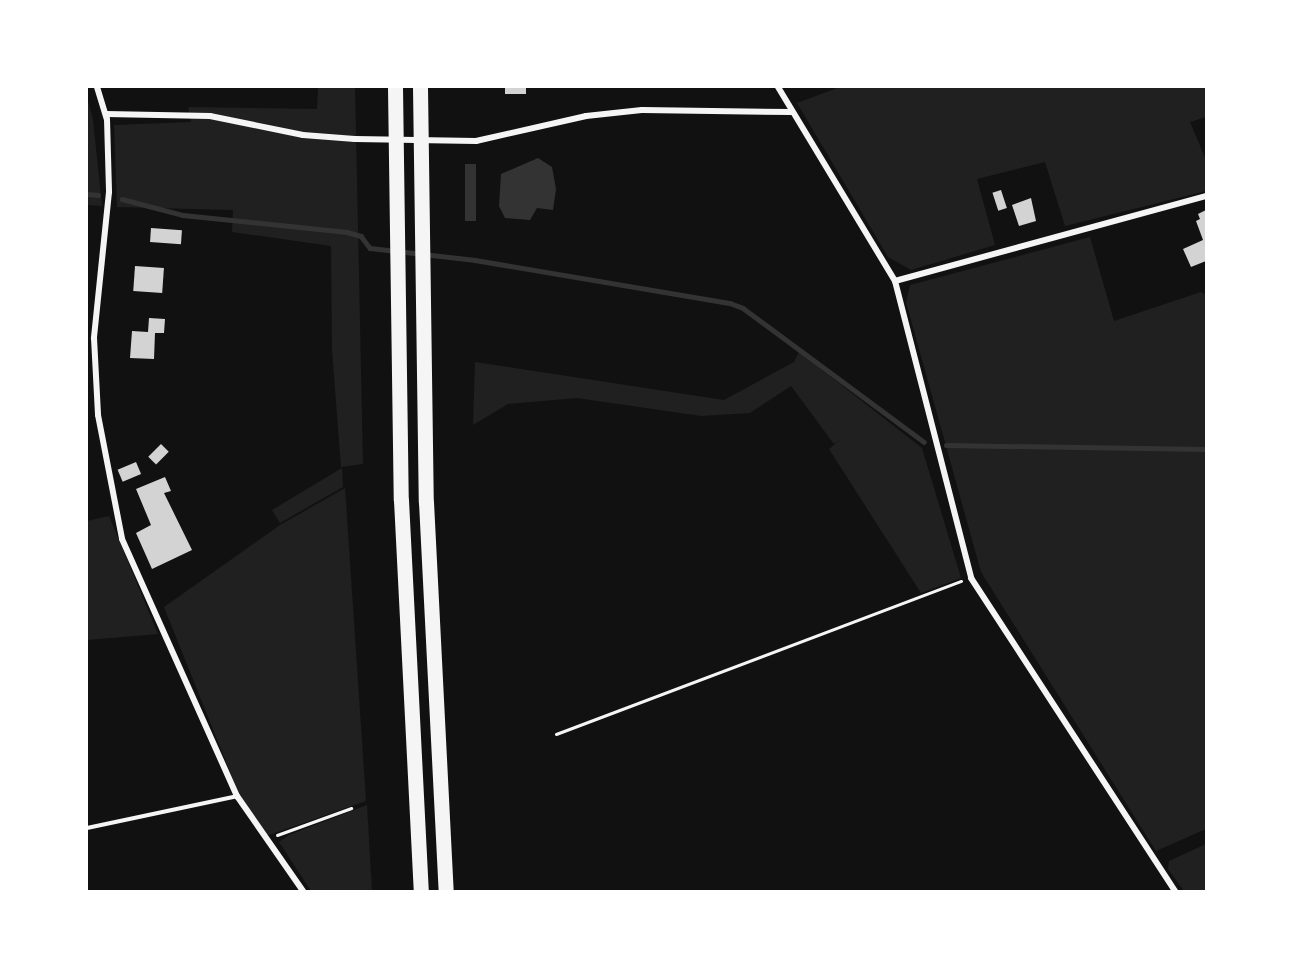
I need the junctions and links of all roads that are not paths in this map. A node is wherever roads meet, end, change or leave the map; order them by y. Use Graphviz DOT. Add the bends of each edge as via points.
graph roads {
  1 [pos="97,87"];
  2 [pos="394,87"];
  3 [pos="420,87"];
  4 [pos="778,87"];
  5 [pos="791,112"];
  6 [pos="106,114"];
  7 [pos="1206,196"];
  8 [pos="895,281"];
  9 [pos="237,796"];
  10 [pos="87,828"];
  11 [pos="303,891"];
  12 [pos="421,891"];
  13 [pos="446,891"];
  14 [pos="1175,891"];
  1 -- 6 [label="street"];
  2 -- 12 [label="highway" via="402,524"];
  3 -- 13 [label="highway" via="427,514"];
  4 -- 5 [label="street"];
  5 -- 6 [label="street" via="642,110 586,116 476,141 334,138 210,116"];
  5 -- 8 [label="street"];
  6 -- 9 [label="street" via="109,192 94,338 102,438 122,539"];
  7 -- 8 [label="street"];
  8 -- 14 [label="street" via="971,578"];
  9 -- 10 [label="lane"];
  9 -- 11 [label="street"];
}
